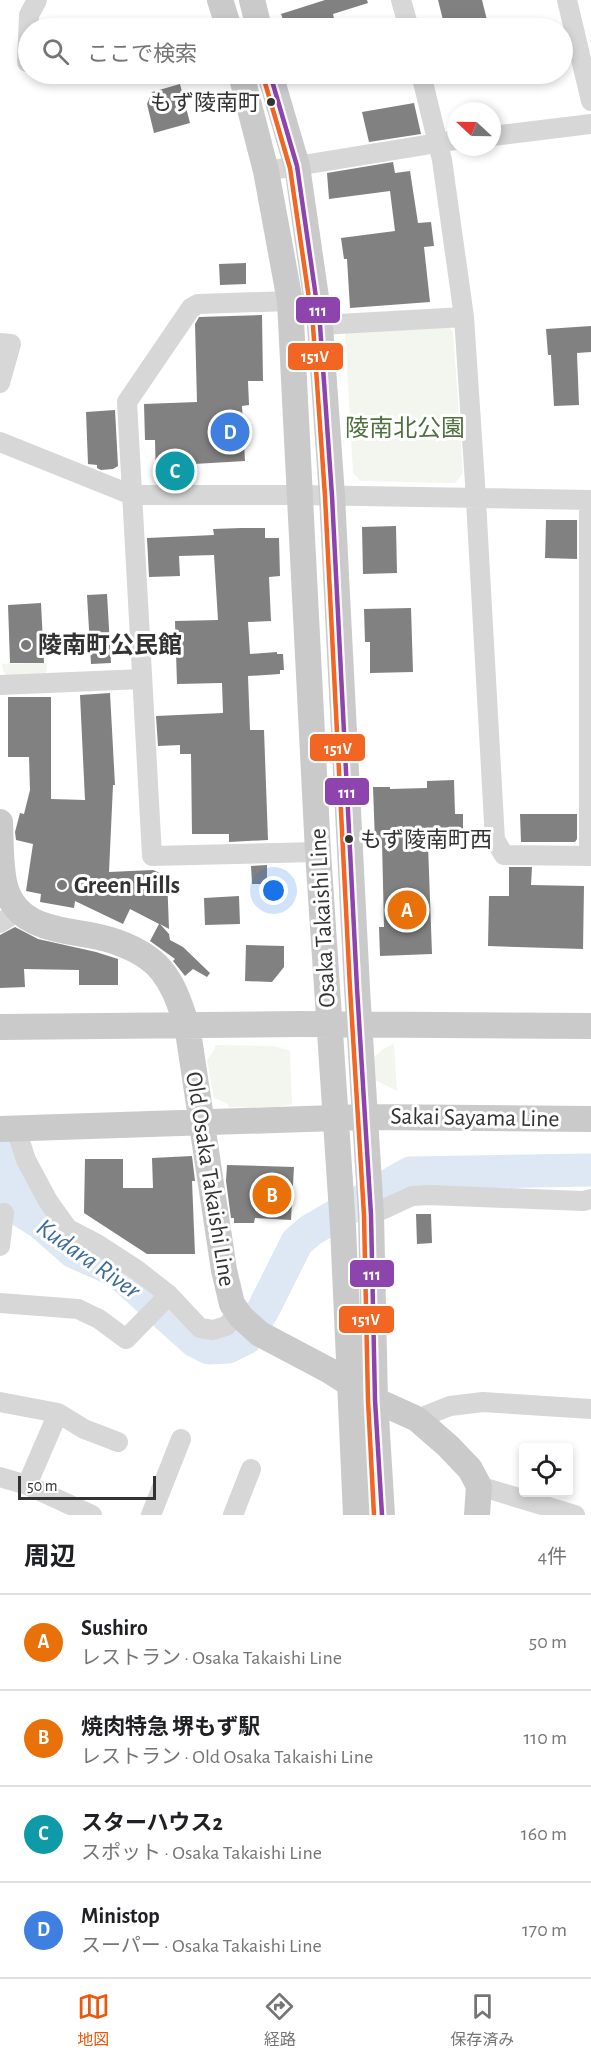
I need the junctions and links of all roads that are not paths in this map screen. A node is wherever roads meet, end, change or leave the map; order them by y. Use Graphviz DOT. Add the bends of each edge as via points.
graph roads {
  1 [pos="38,0"];
  2 [pos="220,0"];
  3 [pos="252,0"];
  4 [pos="401,0"];
  5 [pos="567,0"];
  6 [pos="29,18"];
  7 [pos="226,18"];
  8 [pos="256,18"];
  9 [pos="406,18"];
  10 [pos="571,18"];
  11 [pos="573,25"];
  12 [pos="244,84"];
  13 [pos="273,84"];
  14 [pos="425,84"];
  15 [pos="591,101"];
  16 [pos="591,124"];
  17 [pos="501,135"];
  18 [pos="447,141"];
  19 [pos="448,156"];
  20 [pos="297,166"];
  21 [pos="266,171"];
  22 [pos="290,301"];
  23 [pos="464,317"];
  24 [pos="320,325"];
  25 [pos="0,343"];
  26 [pos="0,383"];
  27 [pos="0,442"];
  28 [pos="132,495"];
  29 [pos="299,495"];
  30 [pos="332,496"];
  31 [pos="476,498"];
  32 [pos="590,500"];
  33 [pos="142,680"];
  34 [pos="0,685"];
  35 [pos="0,822"];
  36 [pos="318,852"];
  37 [pos="590,856"];
  38 [pos="9,917"];
  39 [pos="187,1025"];
  40 [pos="328,1025"];
  41 [pos="359,1025"];
  42 [pos="591,1026"];
  43 [pos="0,1027"];
  44 [pos="366,1117"];
  45 [pos="334,1118"];
  46 [pos="591,1119"];
  47 [pos="202,1121"];
  48 [pos="6,1129"];
  49 [pos="591,1199"];
  50 [pos="4,1213"];
  51 [pos="372,1215"];
  52 [pos="0,1246"];
  53 [pos="169,1295"];
  54 [pos="0,1303"];
  55 [pos="239,1315"];
  56 [pos="350,1383"];
  57 [pos="375,1400"];
  58 [pos="0,1402"];
  59 [pos="591,1409"];
  60 [pos="58,1413"];
  61 [pos="417,1419"];
  62 [pos="181,1439"];
  63 [pos="118,1442"];
  64 [pos="251,1469"];
  65 [pos="0,1477"];
  66 [pos="27,1485"];
  67 [pos="479,1486"];
  68 [pos="92,1515"];
  69 [pos="151,1515"];
  70 [pos="233,1515"];
  71 [pos="356,1515"];
  72 [pos="382,1515"];
  73 [pos="477,1515"];
  74 [pos="575,1515"];
  1 -- 6 [label="street"];
  2 -- 7 [label="main road"];
  3 -- 8 [label="main road"];
  4 -- 9 [label="street"];
  5 -- 10 [label="street"];
  11 -- 15 [label="street"];
  12 -- 21 [label="main road, Osaka Takaishi Line"];
  13 -- 20 [label="main road, Osaka Takaishi Line"];
  14 -- 18 [label="street"];
  16 -- 17 [label="street"];
  18 -- 20 [label="street"];
  19 -- 23 [label="street"];
  20 -- 21 [label="street"];
  20 -- 24 [label="main road, Osaka Takaishi Line"];
  21 -- 22 [label="main road, Osaka Takaishi Line"];
  22 -- 28 [label="street" via="198,304 191,308 127,402"];
  22 -- 29 [label="main road, Osaka Takaishi Line"];
  23 -- 24 [label="street"];
  23 -- 31 [label="street"];
  24 -- 30 [label="main road, Osaka Takaishi Line"];
  25 -- 26 [label="street" via="11,344"];
  27 -- 28 [label="street"];
  28 -- 29 [label="street"];
  28 -- 33 [label="street"];
  29 -- 30 [label="street"];
  29 -- 36 [label="main road, Osaka Takaishi Line"];
  30 -- 31 [label="street"];
  30 -- 41 [label="main road, Osaka Takaishi Line"];
  31 -- 32 [label="street"];
  31 -- 37 [label="street" via="495,840 504,855"];
  32 -- 37 [label="street"];
  33 -- 34 [label="street"];
  33 -- 36 [label="street" via="152,856"];
  35 -- 38 [label="main road, Old Osaka Takaishi Line"];
  36 -- 40 [label="main road, Osaka Takaishi Line"];
  38 -- 39 [label="main road, Old Osaka Takaishi Line" via="100,937 139,952 161,970 173,987"];
  39 -- 40 [label="main road"];
  39 -- 43 [label="main road"];
  39 -- 47 [label="main road, Old Osaka Takaishi Line"];
  40 -- 41 [label="main road"];
  40 -- 45 [label="main road, Osaka Takaishi Line"];
  41 -- 42 [label="main road"];
  41 -- 44 [label="main road, Osaka Takaishi Line"];
  44 -- 45 [label="main road, Sakai Sayama Line"];
  44 -- 46 [label="main road, Sakai Sayama Line"];
  44 -- 51 [label="main road, Osaka Takaishi Line"];
  45 -- 47 [label="main road, Sakai Sayama Line"];
  45 -- 56 [label="main road, Osaka Takaishi Line"];
  47 -- 48 [label="main road, Sakai Sayama Line"];
  47 -- 55 [label="main road, Old Osaka Takaishi Line" via="224,1270 232,1304"];
  48 -- 53 [label="street" via="68,1229 137,1270"];
  49 -- 51 [label="street" via="412,1196"];
  50 -- 52 [label="street"];
  51 -- 57 [label="main road, Osaka Takaishi Line"];
  53 -- 54 [label="street" via="126,1339 78,1309"];
  53 -- 55 [label="street" via="200,1328 226,1326"];
  55 -- 56 [label="main road, Old Osaka Takaishi Line" via="260,1334"];
  56 -- 57 [label="main road, Old Osaka Takaishi Line"];
  56 -- 71 [label="main road, Osaka Takaishi Line"];
  57 -- 61 [label="main road, Old Osaka Takaishi Line"];
  57 -- 72 [label="main road, Osaka Takaishi Line"];
  58 -- 60 [label="street"];
  59 -- 61 [label="street" via="483,1402 450,1406"];
  60 -- 63 [label="street" via="84,1429"];
  60 -- 66 [label="street"];
  61 -- 67 [label="main road, Old Osaka Takaishi Line" via="470,1469"];
  62 -- 69 [label="street"];
  64 -- 70 [label="street"];
  65 -- 66 [label="street"];
  66 -- 68 [label="street"];
  67 -- 73 [label="main road"];
  67 -- 74 [label="street"];
}
